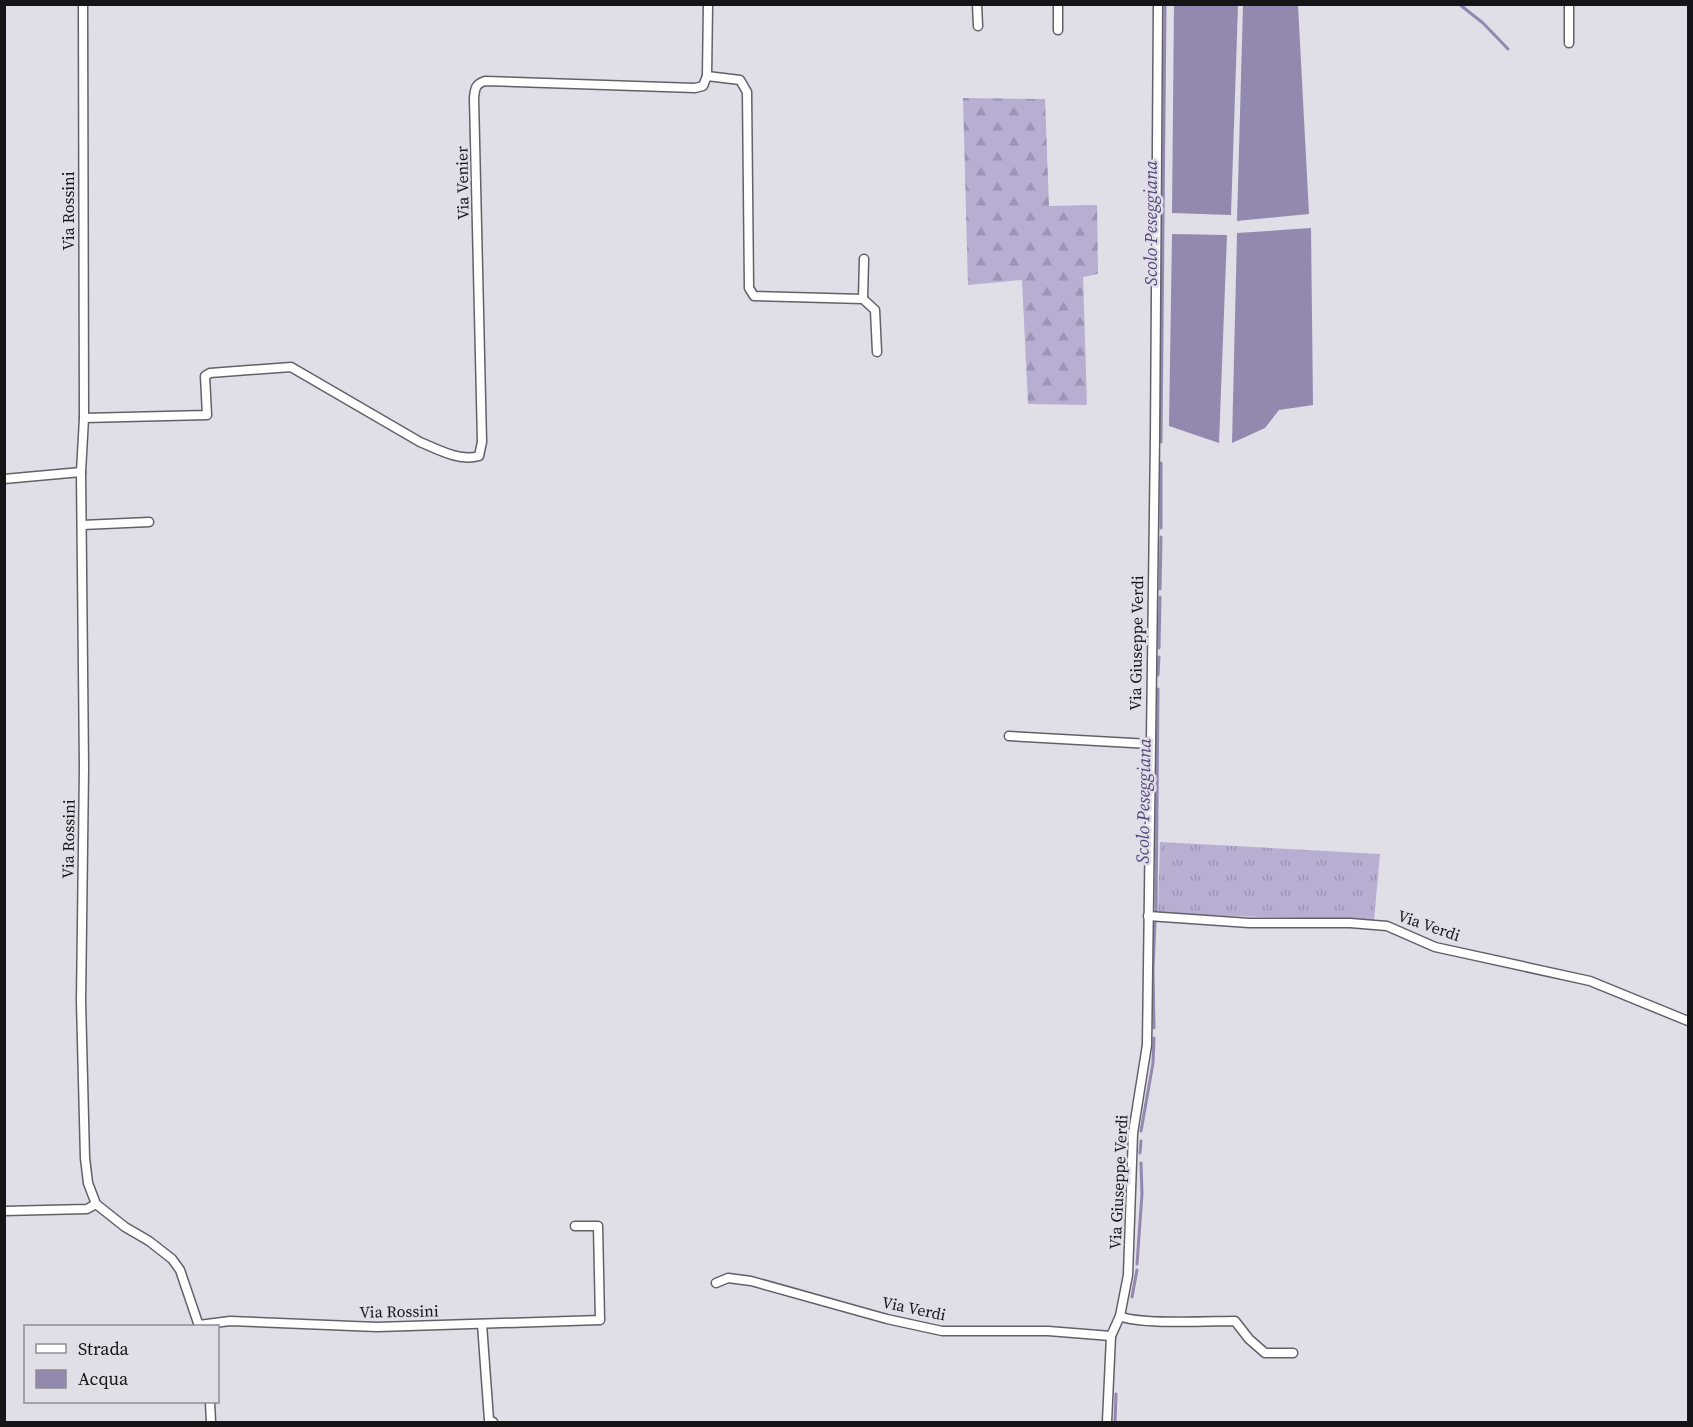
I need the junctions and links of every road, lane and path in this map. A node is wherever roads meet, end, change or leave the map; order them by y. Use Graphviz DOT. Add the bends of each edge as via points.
graph roads {
  1 [pos="83,4"];
  2 [pos="708,4"];
  3 [pos="977,4"];
  4 [pos="1058,4"];
  5 [pos="1158,4"];
  6 [pos="1569,4"];
  7 [pos="978,26"];
  8 [pos="1058,30"];
  9 [pos="1569,43"];
  10 [pos="707,76"];
  11 [pos="864,259"];
  12 [pos="863,299"];
  13 [pos="878,352"];
  14 [pos="84,418"];
  15 [pos="81,472"];
  16 [pos="4,479"];
  17 [pos="149,522"];
  18 [pos="82,525"];
  19 [pos="1009,736"];
  20 [pos="1150,744"];
  21 [pos="1148,916"];
  22 [pos="1689,1021"];
  23 [pos="96,1204"];
  24 [pos="4,1211"];
  25 [pos="575,1226"];
  26 [pos="717,1283"];
  27 [pos="1120,1316"];
  28 [pos="482,1324"];
  29 [pos="199,1325"];
  30 [pos="205,1325"];
  31 [pos="1111,1336"];
  32 [pos="1293,1353"];
  33 [pos="210,1403"];
  34 [pos="211,1422"];
  35 [pos="490,1422"];
  36 [pos="1107,1422"];
  1 -- 14 [label="street, Via Rossini"];
  2 -- 10 [label="street"];
  3 -- 7 [label="street"];
  4 -- 8 [label="street"];
  5 -- 20 [label="street, Via Giuseppe Verdi"];
  6 -- 9 [label="street"];
  10 -- 12 [label="street" via="740,80 747,92 749,288 754,296"];
  10 -- 14 [label="street, Via Venier" via="703,86 695,88 485,81 476,87 482,442 479,456 471,459 420,442 291,367 210,373 205,376 207,415"];
  11 -- 12 [label="street"];
  12 -- 13 [label="street" via="875,310"];
  14 -- 15 [label="street, Via Rossini"];
  15 -- 16 [label="street"];
  15 -- 18 [label="street, Via Rossini"];
  17 -- 18 [label="street"];
  18 -- 23 [label="street, Via Rossini" via="81,1001 85,1158"];
  19 -- 20 [label="street"];
  20 -- 21 [label="street, Via Giuseppe Verdi"];
  21 -- 22 [label="street, Via Verdi" via="1387,926 1436,946 1590,981"];
  21 -- 27 [label="street, Via Giuseppe Verdi" via="1147,1045 1133,1133 1128,1275"];
  23 -- 24 [label="street" via="87,1209"];
  23 -- 29 [label="street, Via Rossini" via="172,1259 180,1270"];
  25 -- 28 [label="street, Via Rossini" via="598,1226 600,1320"];
  26 -- 31 [label="street, Via Verdi" via="728,1278 751,1281 942,1331 1048,1331"];
  27 -- 31 [label="street, Via Giuseppe Verdi"];
  27 -- 32 [label="street" via="1158,1321 1235,1321 1266,1353"];
  28 -- 30 [label="street, Via Rossini" via="377,1327 230,1321"];
  28 -- 35 [label="street"];
  31 -- 36 [label="street, Via Giuseppe Verdi"];
  33 -- 34 [label="street"];
}
